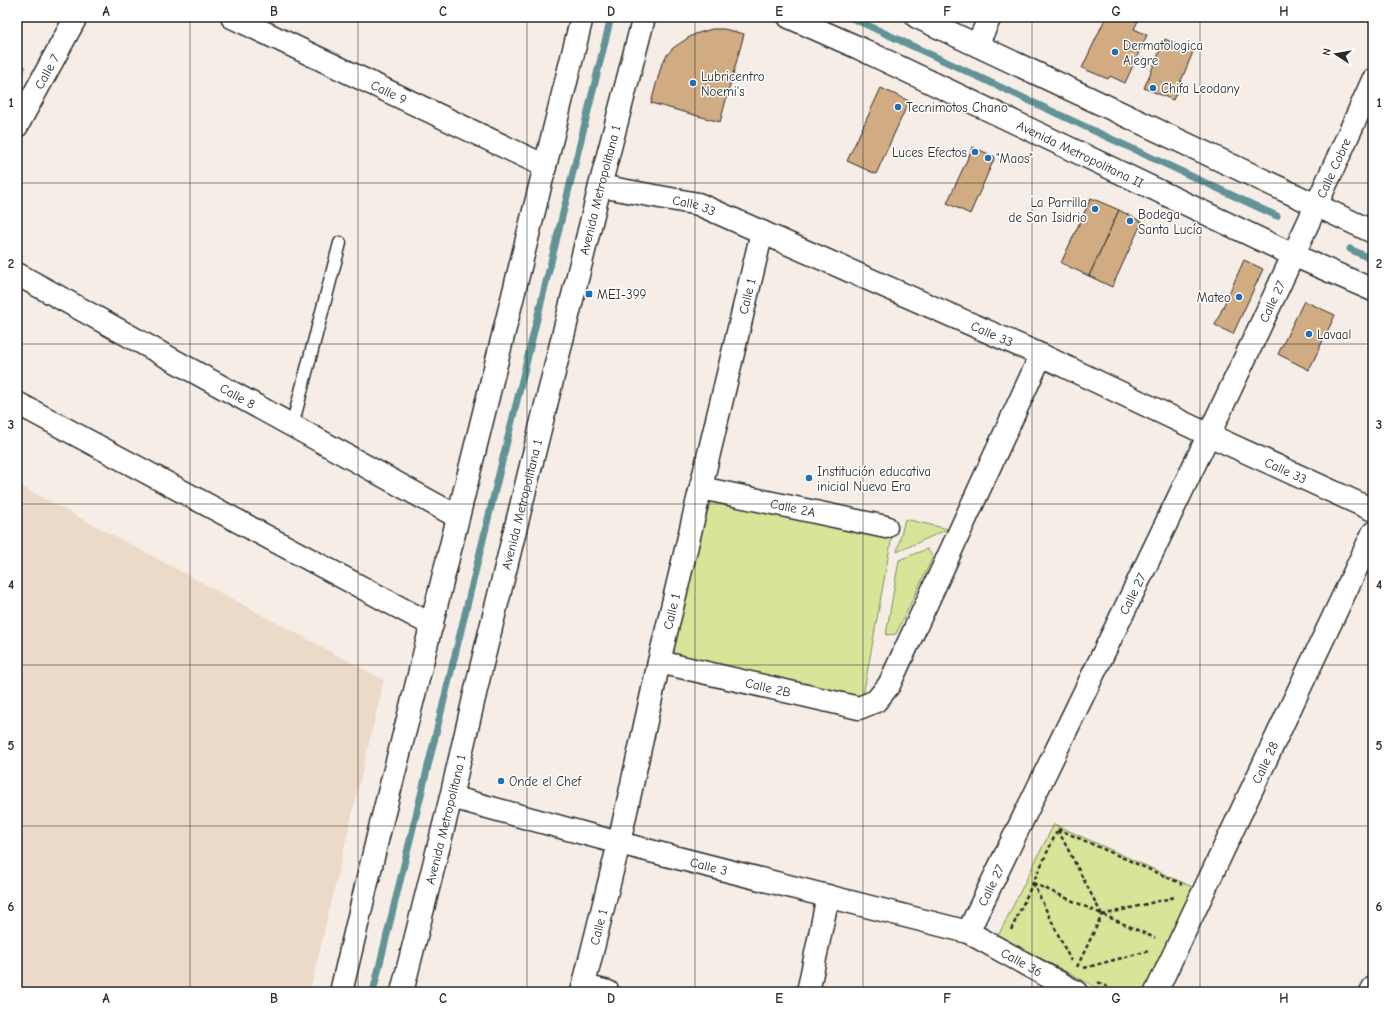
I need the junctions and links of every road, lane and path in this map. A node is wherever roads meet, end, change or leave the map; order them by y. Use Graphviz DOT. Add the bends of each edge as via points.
graph roads {
  1 [pos="76,17"];
  2 [pos="232,17"];
  3 [pos="582,17"];
  4 [pos="644,17"];
  5 [pos="789,17"];
  6 [pos="917,17"];
  7 [pos="990,17"];
  8 [pos="977,45"];
  9 [pos="1373,80"];
  10 [pos="17,126"];
  11 [pos="545,166"];
  12 [pos="600,186"];
  13 [pos="1317,205"];
  14 [pos="762,232"];
  15 [pos="1373,232"];
  16 [pos="340,243"];
  17 [pos="1293,254"];
  18 [pos="17,274"];
  19 [pos="1373,290"];
  20 [pos="1041,355"];
  21 [pos="17,403"];
  22 [pos="292,426"];
  23 [pos="1209,435"];
  24 [pos="701,488"];
  25 [pos="1373,510"];
  26 [pos="458,517"];
  27 [pos="886,527"];
  28 [pos="1373,533"];
  29 [pos="432,626"];
  30 [pos="659,662"];
  31 [pos="451,797"];
  32 [pos="1058,829"];
  33 [pos="618,843"];
  34 [pos="1033,883"];
  35 [pos="1182,884"];
  36 [pos="1182,895"];
  37 [pos="828,896"];
  38 [pos="1102,915"];
  39 [pos="968,932"];
  40 [pos="1008,936"];
  41 [pos="1156,939"];
  42 [pos="1156,949"];
  43 [pos="1075,970"];
  44 [pos="1096,981"];
  45 [pos="1373,988"];
  46 [pos="583,989"];
  47 [pos="342,992"];
  48 [pos="402,992"];
  49 [pos="608,992"];
  50 [pos="808,992"];
  51 [pos="1076,992"];
  52 [pos="1117,992"];
  53 [pos="1156,992"];
  54 [pos="1371,992"];
  1 -- 10 [label="street, Calle 7"];
  2 -- 11 [label="street, Calle 9"];
  3 -- 11 [label="street"];
  4 -- 12 [label="street, Avenida Metropolitana 1"];
  5 -- 17 [label="street, Avenida Metropolitana II"];
  6 -- 8 [label="street"];
  7 -- 8 [label="street"];
  8 -- 13 [label="street"];
  9 -- 13 [label="street, Calle Cobre"];
  11 -- 26 [label="street"];
  12 -- 14 [label="street, Calle 33" via="698,204"];
  12 -- 31 [label="street, Avenida Metropolitana 1"];
  13 -- 15 [label="street"];
  13 -- 17 [label="street, Calle Cobre"];
  14 -- 20 [label="street, Calle 33"];
  14 -- 24 [label="street, Calle 1"];
  16 -- 22 [label="lane"];
  17 -- 19 [label="street, Avenida Metropolitana II"];
  17 -- 23 [label="street, Calle 27"];
  18 -- 22 [label="street, Calle 8"];
  20 -- 23 [label="street, Calle 33"];
  20 -- 30 [label="street, Calle 2B" via="889,685 876,701 859,708"];
  21 -- 29 [label="street"];
  22 -- 26 [label="street, Calle 8"];
  23 -- 25 [label="street, Calle 33"];
  23 -- 39 [label="street, Calle 27"];
  24 -- 27 [label="street, Calle 2A"];
  24 -- 30 [label="street, Calle 1"];
  26 -- 29 [label="street"];
  28 -- 53 [label="street, Calle 28"];
  29 -- 47 [label="street" via="379,832"];
  30 -- 33 [label="street, Calle 1"];
  31 -- 33 [label="street, Calle 3"];
  31 -- 48 [label="street, Avenida Metropolitana 1"];
  32 -- 34 [label="path"];
  32 -- 35 [label="path"];
  32 -- 38 [label="path"];
  33 -- 37 [label="street, Calle 3"];
  33 -- 46 [label="street, Calle 1"];
  34 -- 38 [label="path"];
  34 -- 40 [label="path"];
  34 -- 43 [label="path"];
  36 -- 38 [label="path"];
  37 -- 39 [label="street, Calle 3"];
  37 -- 50 [label="street"];
  38 -- 41 [label="path"];
  38 -- 43 [label="path"];
  39 -- 51 [label="street, Calle 36"];
  42 -- 43 [label="path"];
  44 -- 52 [label="path"];
  45 -- 54 [label="street"];
  46 -- 49 [label="street"];
}
